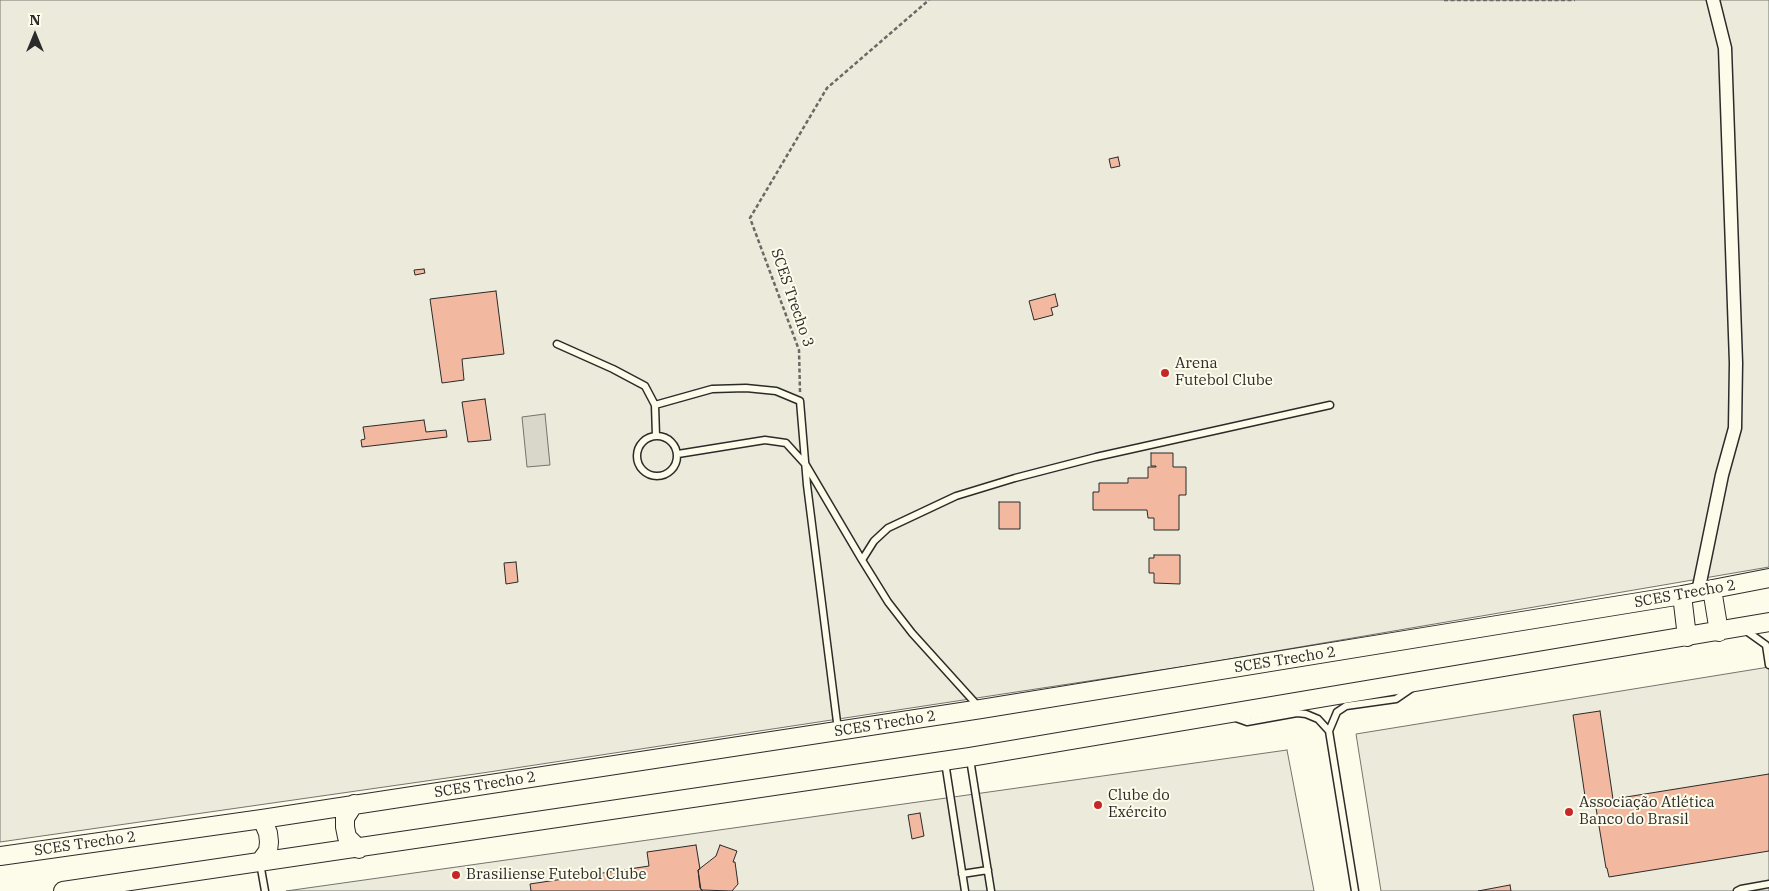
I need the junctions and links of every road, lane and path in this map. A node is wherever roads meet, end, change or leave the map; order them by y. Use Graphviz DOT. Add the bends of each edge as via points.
graph roads {
  1 [pos="928,0"];
  2 [pos="1444,0"];
  3 [pos="1575,0"];
  4 [pos="1713,0"];
  5 [pos="557,344"];
  6 [pos="800,401"];
  7 [pos="655,405"];
  8 [pos="1330,405"];
  9 [pos="656,436"];
  10 [pos="678,454"];
  11 [pos="806,465"];
  12 [pos="862,560"];
  13 [pos="1769,578"];
  14 [pos="1698,592"];
  15 [pos="1769,622"];
  16 [pos="1742,627"];
  17 [pos="1719,632"];
  18 [pos="1687,637"];
  19 [pos="1767,643"];
  20 [pos="1769,666"];
  21 [pos="1420,682"];
  22 [pos="981,709"];
  23 [pos="1225,715"];
  24 [pos="839,731"];
  25 [pos="1329,731"];
  26 [pos="970,757"];
  27 [pos="944,761"];
  28 [pos="354,804"];
  29 [pos="262,818"];
  30 [pos="359,848"];
  31 [pos="0,856"];
  32 [pos="260,862"];
  33 [pos="988,870"];
  34 [pos="962,874"];
  35 [pos="1769,884"];
  36 [pos="62,891"];
  37 [pos="265,891"];
  38 [pos="965,891"];
  39 [pos="991,891"];
  40 [pos="1355,891"];
  41 [pos="1737,891"];
  1 -- 6 [label="path, SCES Trecho 3" via="827,88 750,218 799,350"];
  2 -- 3 [label="path"];
  4 -- 14 [label="street" via="1725,48 1736,363 1735,428"];
  5 -- 7 [label="lane" via="645,386"];
  6 -- 7 [label="lane" via="776,391 746,388 712,389"];
  6 -- 11 [label="lane"];
  7 -- 9 [label="lane"];
  8 -- 12 [label="lane" via="1054,468 956,496 888,528 874,541"];
  9 -- 10 [label="lane" via="670,441"];
  9 -- 10 [label="lane" via="648,438 638,450 637,457 644,471 651,475 666,474 673,469"];
  10 -- 11 [label="lane" via="765,440 786,443"];
  11 -- 12 [label="lane"];
  11 -- 24 [label="lane"];
  12 -- 22 [label="lane" via="912,633"];
  13 -- 14 [label="main road, SCES Trecho 2"];
  14 -- 17 [label="main road"];
  14 -- 18 [label="main road"];
  14 -- 22 [label="main road, SCES Trecho 2"];
  15 -- 16 [label="main road"];
  16 -- 17 [label="main road"];
  16 -- 19 [label="lane"];
  17 -- 18 [label="main road"];
  18 -- 21 [label="main road"];
  19 -- 20 [label="lane"];
  21 -- 23 [label="main road"];
  21 -- 25 [label="lane" via="1396,699 1346,706 1337,712"];
  22 -- 24 [label="main road, SCES Trecho 2"];
  23 -- 25 [label="lane" via="1247,722 1306,714 1318,719"];
  23 -- 26 [label="main road"];
  24 -- 28 [label="main road, SCES Trecho 2"];
  25 -- 40 [label="lane"];
  26 -- 27 [label="main road"];
  26 -- 33 [label="lane"];
  27 -- 30 [label="main road"];
  27 -- 34 [label="lane"];
  28 -- 29 [label="main road, SCES Trecho 2"];
  28 -- 30 [label="main road" via="345,818 344,827 347,837"];
  29 -- 31 [label="main road, SCES Trecho 2"];
  29 -- 32 [label="main road" via="269,842 268,851"];
  30 -- 32 [label="main road"];
  32 -- 36 [label="main road"];
  32 -- 37 [label="lane"];
  33 -- 34 [label="lane"];
  33 -- 39 [label="lane"];
  34 -- 38 [label="lane"];
  35 -- 41 [label="lane"];
}
